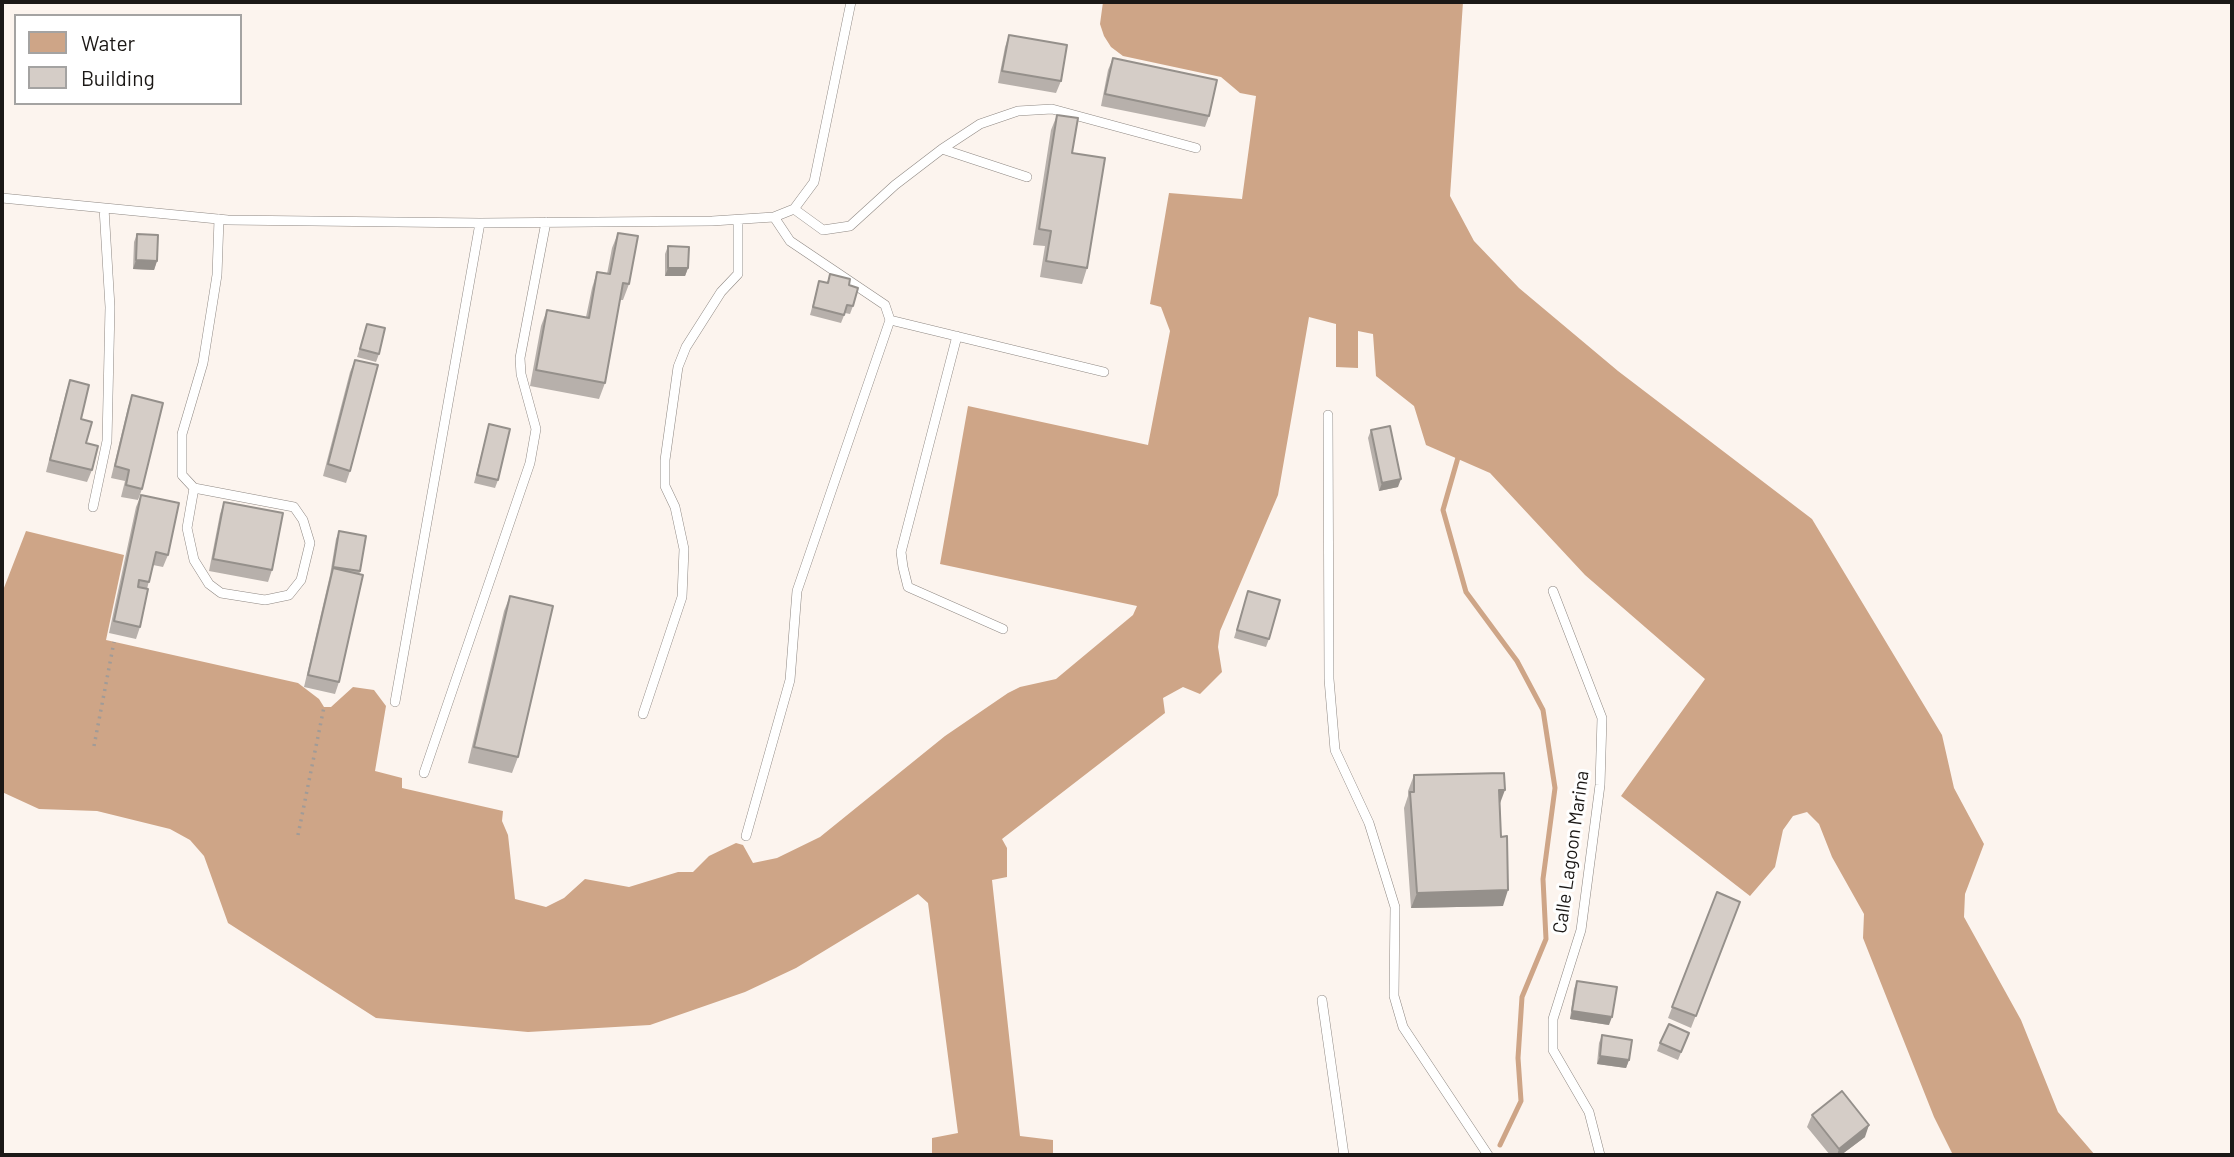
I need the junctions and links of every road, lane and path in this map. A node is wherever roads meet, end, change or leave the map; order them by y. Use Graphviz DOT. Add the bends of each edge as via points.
graph roads {
  1 [pos="851,2"];
  2 [pos="1196,148"];
  3 [pos="942,149"];
  4 [pos="1027,177"];
  5 [pos="2,198"];
  6 [pos="104,208"];
  7 [pos="794,209"];
  8 [pos="774,217"];
  9 [pos="219,219"];
  10 [pos="738,220"];
  11 [pos="545,222"];
  12 [pos="480,223"];
  13 [pos="890,320"];
  14 [pos="957,336"];
  15 [pos="1104,372"];
  16 [pos="1328,415"];
  17 [pos="194,488"];
  18 [pos="93,507"];
  19 [pos="1553,591"];
  20 [pos="1003,629"];
  21 [pos="114,642"];
  22 [pos="395,702"];
  23 [pos="324,707"];
  24 [pos="643,714"];
  25 [pos="93,746"];
  26 [pos="424,773"];
  27 [pos="298,835"];
  28 [pos="746,836"];
  29 [pos="1322,1000"];
  30 [pos="1344,1155"];
  31 [pos="1488,1155"];
  32 [pos="1600,1155"];
  1 -- 7 [label="lane" via="814,182"];
  2 -- 3 [label="lane" via="1052,109 1018,111 980,124"];
  3 -- 4 [label="lane"];
  3 -- 7 [label="lane" via="850,226 823,230"];
  5 -- 6 [label="lane"];
  6 -- 9 [label="lane"];
  6 -- 18 [label="lane" via="110,307 107,441"];
  7 -- 8 [label="lane"];
  8 -- 10 [label="lane"];
  8 -- 13 [label="lane" via="790,241 885,305"];
  9 -- 12 [label="lane"];
  9 -- 17 [label="lane" via="217,275 203,363 180,455 182,475"];
  10 -- 11 [label="lane"];
  10 -- 24 [label="lane" via="738,274 721,292 678,367 665,486 675,507 684,549 682,597"];
  11 -- 12 [label="lane"];
  11 -- 26 [label="lane" via="520,358 536,429 530,463"];
  12 -- 22 [label="lane"];
  13 -- 14 [label="lane"];
  13 -- 28 [label="lane" via="797,591 790,680"];
  14 -- 15 [label="lane"];
  14 -- 20 [label="lane" via="901,552 903,567 908,587"];
  16 -- 31 [label="lane" via="1329,679 1335,750 1369,823 1395,907 1394,996 1403,1027"];
  17 -- 17 [label="lane" via="294,507 310,543 301,580 289,595 265,600 220,593 209,584 194,560 187,528"];
  19 -- 32 [label="lane, Calle Lagoon Marina" via="1602,718 1600,785 1581,930 1553,1019 1553,1050 1589,1112"];
  21 -- 25 [label="path"];
  23 -- 27 [label="path"];
  29 -- 30 [label="lane"];
}
